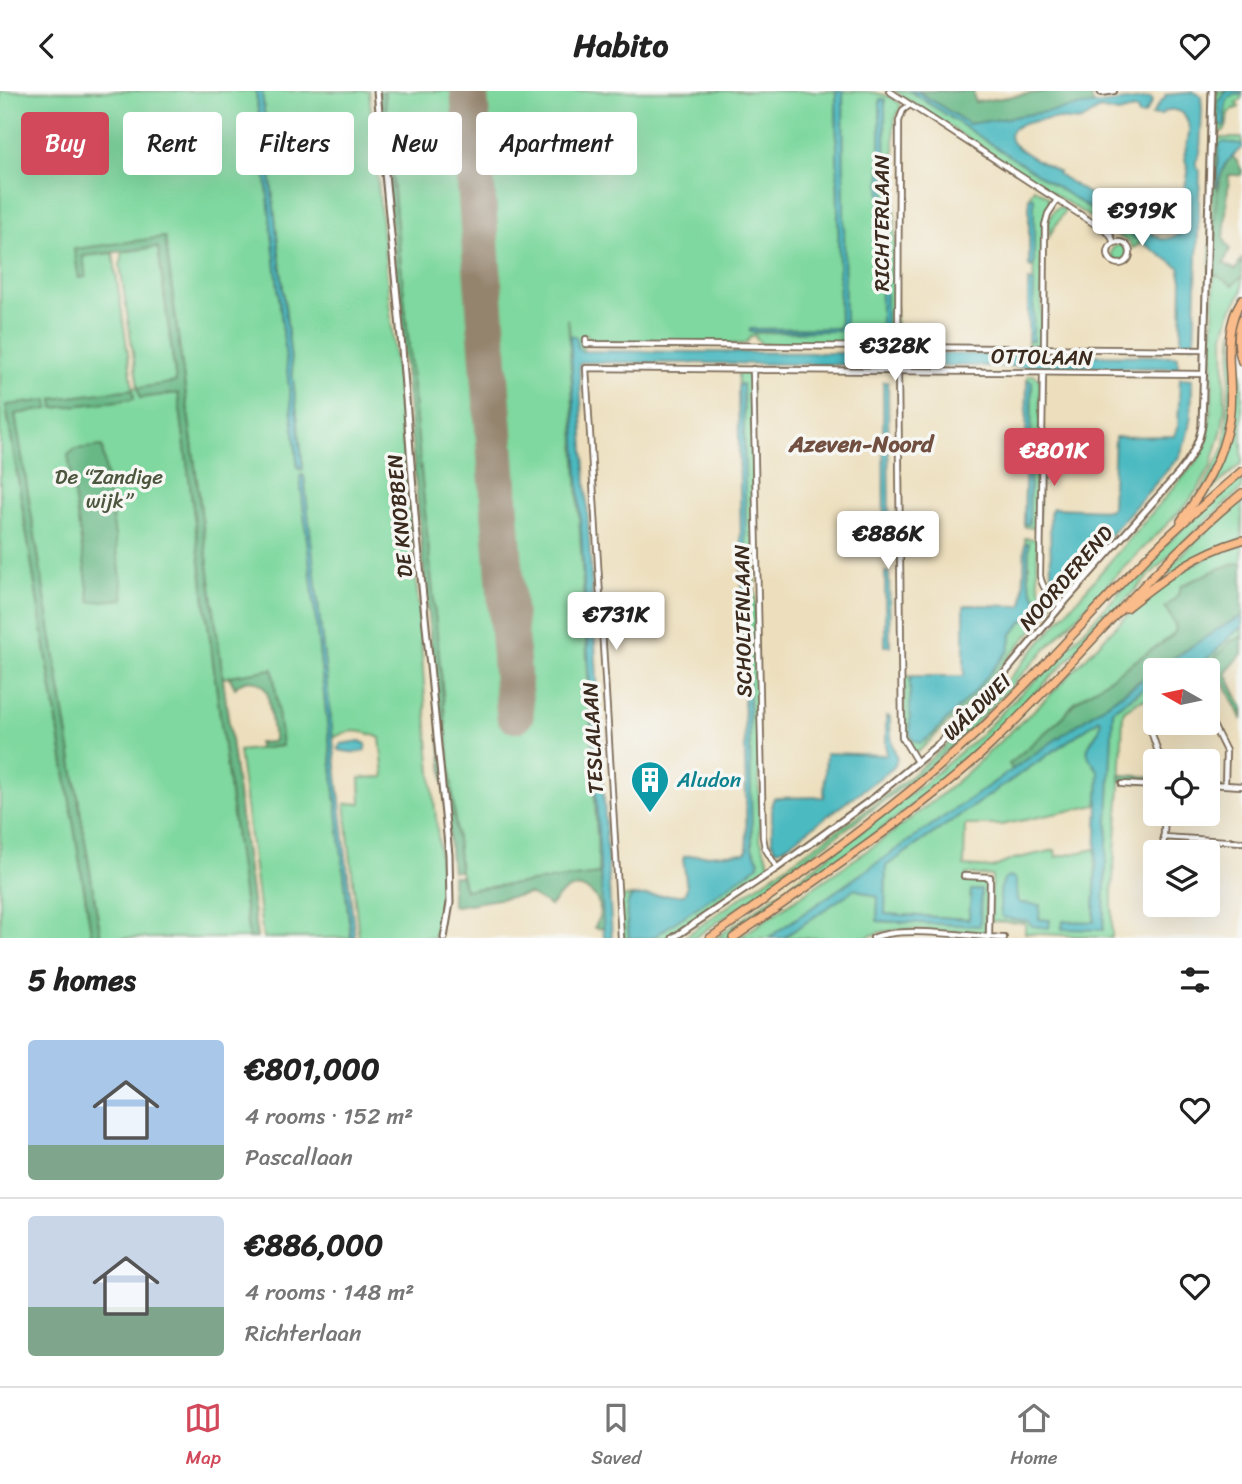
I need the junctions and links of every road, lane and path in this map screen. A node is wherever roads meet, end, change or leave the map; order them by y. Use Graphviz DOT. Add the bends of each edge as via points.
graph roads {
  1 [pos="377,91"];
  2 [pos="888,91"];
  3 [pos="1100,91"];
  4 [pos="1114,91"];
  5 [pos="1213,92"];
  6 [pos="910,105"];
  7 [pos="1057,200"];
  8 [pos="1114,243"];
  9 [pos="1242,299"];
  10 [pos="1242,319"];
  11 [pos="586,339"];
  12 [pos="1044,348"];
  13 [pos="898,349"];
  14 [pos="1203,351"];
  15 [pos="1242,362"];
  16 [pos="586,368"];
  17 [pos="753,369"];
  18 [pos="898,369"];
  19 [pos="1043,373"];
  20 [pos="1203,374"];
  21 [pos="1242,471"];
  22 [pos="1242,493"];
  23 [pos="1173,532"];
  24 [pos="1242,540"];
  25 [pos="1061,606"];
  26 [pos="1104,627"];
  27 [pos="1218,735"];
  28 [pos="917,762"];
  29 [pos="1122,784"];
  30 [pos="1143,785"];
  31 [pos="1220,785"];
  32 [pos="1225,785"];
  33 [pos="1242,786"];
  34 [pos="1164,826"];
  35 [pos="1164,837"];
  36 [pos="1164,840"];
  37 [pos="1242,842"];
  38 [pos="777,868"];
  39 [pos="964,876"];
  40 [pos="444,938"];
  41 [pos="621,938"];
  42 [pos="673,938"];
  43 [pos="710,938"];
  44 [pos="733,938"];
  45 [pos="873,938"];
  46 [pos="992,938"];
  47 [pos="1004,938"];
  1 -- 40 [label="street, DE KNOBBEN" via="449,855 450,903"];
  2 -- 6 [label="street"];
  3 -- 4 [label="street"];
  5 -- 14 [label="street, NOORDEREND"];
  6 -- 7 [label="street"];
  6 -- 13 [label="street, RICHTERLAAN" via="899,121"];
  7 -- 8 [label="street" via="1110,234"];
  7 -- 12 [label="street" via="1045,225"];
  8 -- 8 [label="street" via="1108,256 1112,263 1124,264 1130,251 1125,244"];
  9 -- 23 [label="highway" via="1230,329 1230,404 1224,443 1211,476"];
  10 -- 15 [label="highway" via="1238,342"];
  11 -- 13 [label="street, OTTOLAAN" via="586,344 753,343"];
  12 -- 13 [label="street, OTTOLAAN"];
  12 -- 14 [label="street, OTTOLAAN"];
  13 -- 18 [label="street, RICHTERLAAN"];
  14 -- 20 [label="street, NOORDEREND"];
  16 -- 17 [label="street, OTTOLAAN"];
  16 -- 41 [label="street, TESLALAAN"];
  17 -- 18 [label="street, OTTOLAAN"];
  17 -- 38 [label="street, SCHOLTENLAAN" via="763,837"];
  18 -- 19 [label="street, OTTOLAAN"];
  18 -- 28 [label="street, RICHTERLAAN" via="902,737"];
  19 -- 20 [label="street, OTTOLAAN"];
  19 -- 25 [label="street" via="1040,576 1049,595"];
  20 -- 25 [label="street, NOORDEREND" via="1202,425 1191,457"];
  21 -- 23 [label="highway, WÂLDWEI"];
  22 -- 26 [label="highway, WÂLDWEI"];
  23 -- 43 [label="highway, WÂLDWEI" via="1013,698 923,781"];
  24 -- 26 [label="highway" via="1178,569"];
  25 -- 28 [label="street, NOORDEREND" via="976,706"];
  26 -- 44 [label="highway, WÂLDWEI" via="1032,704 950,781 822,878"];
  27 -- 32 [label="street" via="1226,751"];
  28 -- 38 [label="street, NOORDEREND"];
  29 -- 30 [label="street"];
  31 -- 32 [label="street"];
  32 -- 33 [label="street"];
  34 -- 35 [label="street"];
  35 -- 36 [label="street"];
  35 -- 37 [label="street"];
  38 -- 42 [label="street, NOORDEREND"];
  39 -- 46 [label="street" via="990,877"];
  45 -- 46 [label="street" via="918,933"];
  46 -- 47 [label="street"];
}
